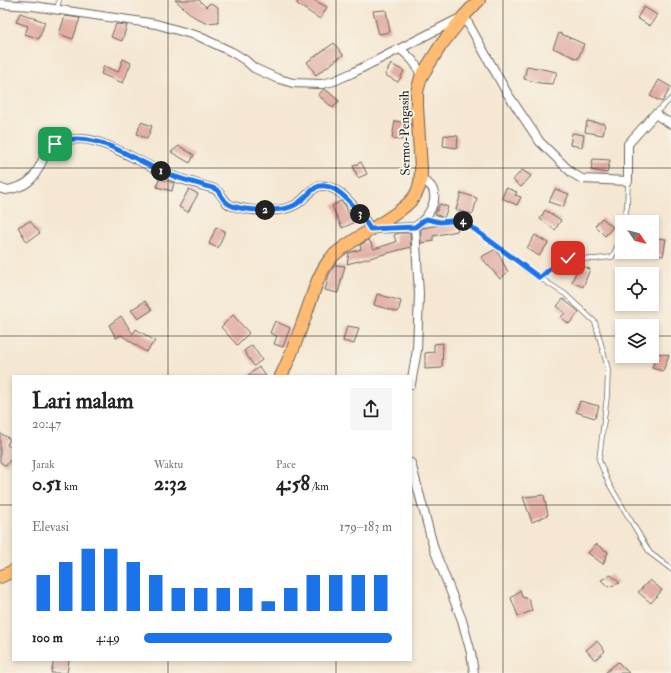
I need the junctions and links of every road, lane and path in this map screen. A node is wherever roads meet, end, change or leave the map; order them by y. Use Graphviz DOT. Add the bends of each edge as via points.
graph roads {
  1 [pos="59,0"];
  2 [pos="479,0"];
  3 [pos="0,4"];
  4 [pos="57,10"];
  5 [pos="464,16"];
  6 [pos="400,49"];
  7 [pos="421,77"];
  8 [pos="671,98"];
  9 [pos="655,114"];
  10 [pos="671,124"];
  11 [pos="421,180"];
  12 [pos="628,180"];
  13 [pos="0,188"];
  14 [pos="625,215"];
  15 [pos="426,219"];
  16 [pos="415,227"];
  17 [pos="370,229"];
  18 [pos="615,251"];
  19 [pos="540,278"];
  20 [pos="282,375"];
  21 [pos="412,378"];
  22 [pos="412,467"];
  23 [pos="671,569"];
  24 [pos="12,571"];
  25 [pos="0,577"];
  26 [pos="474,673"];
  1 -- 4 [label="lane"];
  2 -- 5 [label="main road, Sermo-Pengasih"];
  3 -- 4 [label="street"];
  4 -- 6 [label="street" via="156,24 198,36 232,52 254,68 293,83 322,84 334,81"];
  5 -- 6 [label="street"];
  5 -- 7 [label="main road, Sermo-Pengasih" via="441,45"];
  5 -- 12 [label="street" via="507,93 540,142 572,173 582,179"];
  6 -- 7 [label="street" via="413,61"];
  7 -- 11 [label="main road, Sermo-Pengasih" via="417,107"];
  8 -- 9 [label="lane"];
  9 -- 10 [label="street"];
  9 -- 12 [label="street" via="628,144"];
  11 -- 15 [label="street" via="426,182 434,193 434,201"];
  11 -- 17 [label="main road, Sermo-Pengasih" via="417,193 403,208"];
  12 -- 14 [label="lane"];
  13 -- 17 [label="street" via="4,190 25,185 34,177 55,144 76,139 91,140 167,174 217,190 232,206 253,210 293,207 316,188 328,186 341,193 365,219"];
  15 -- 16 [label="street"];
  15 -- 19 [label="lane" via="440,222 462,220"];
  16 -- 17 [label="street"];
  16 -- 21 [label="street" via="419,294 417,350"];
  17 -- 20 [label="main road, Sermo-Pengasih" via="331,257 322,272"];
  18 -- 19 [label="lane" via="612,257 568,258 555,264"];
  19 -- 23 [label="lane" via="565,294 595,322 608,369 599,460 609,484 650,553"];
  22 -- 26 [label="street" via="434,549 462,620"];
  24 -- 25 [label="main road"];
}
